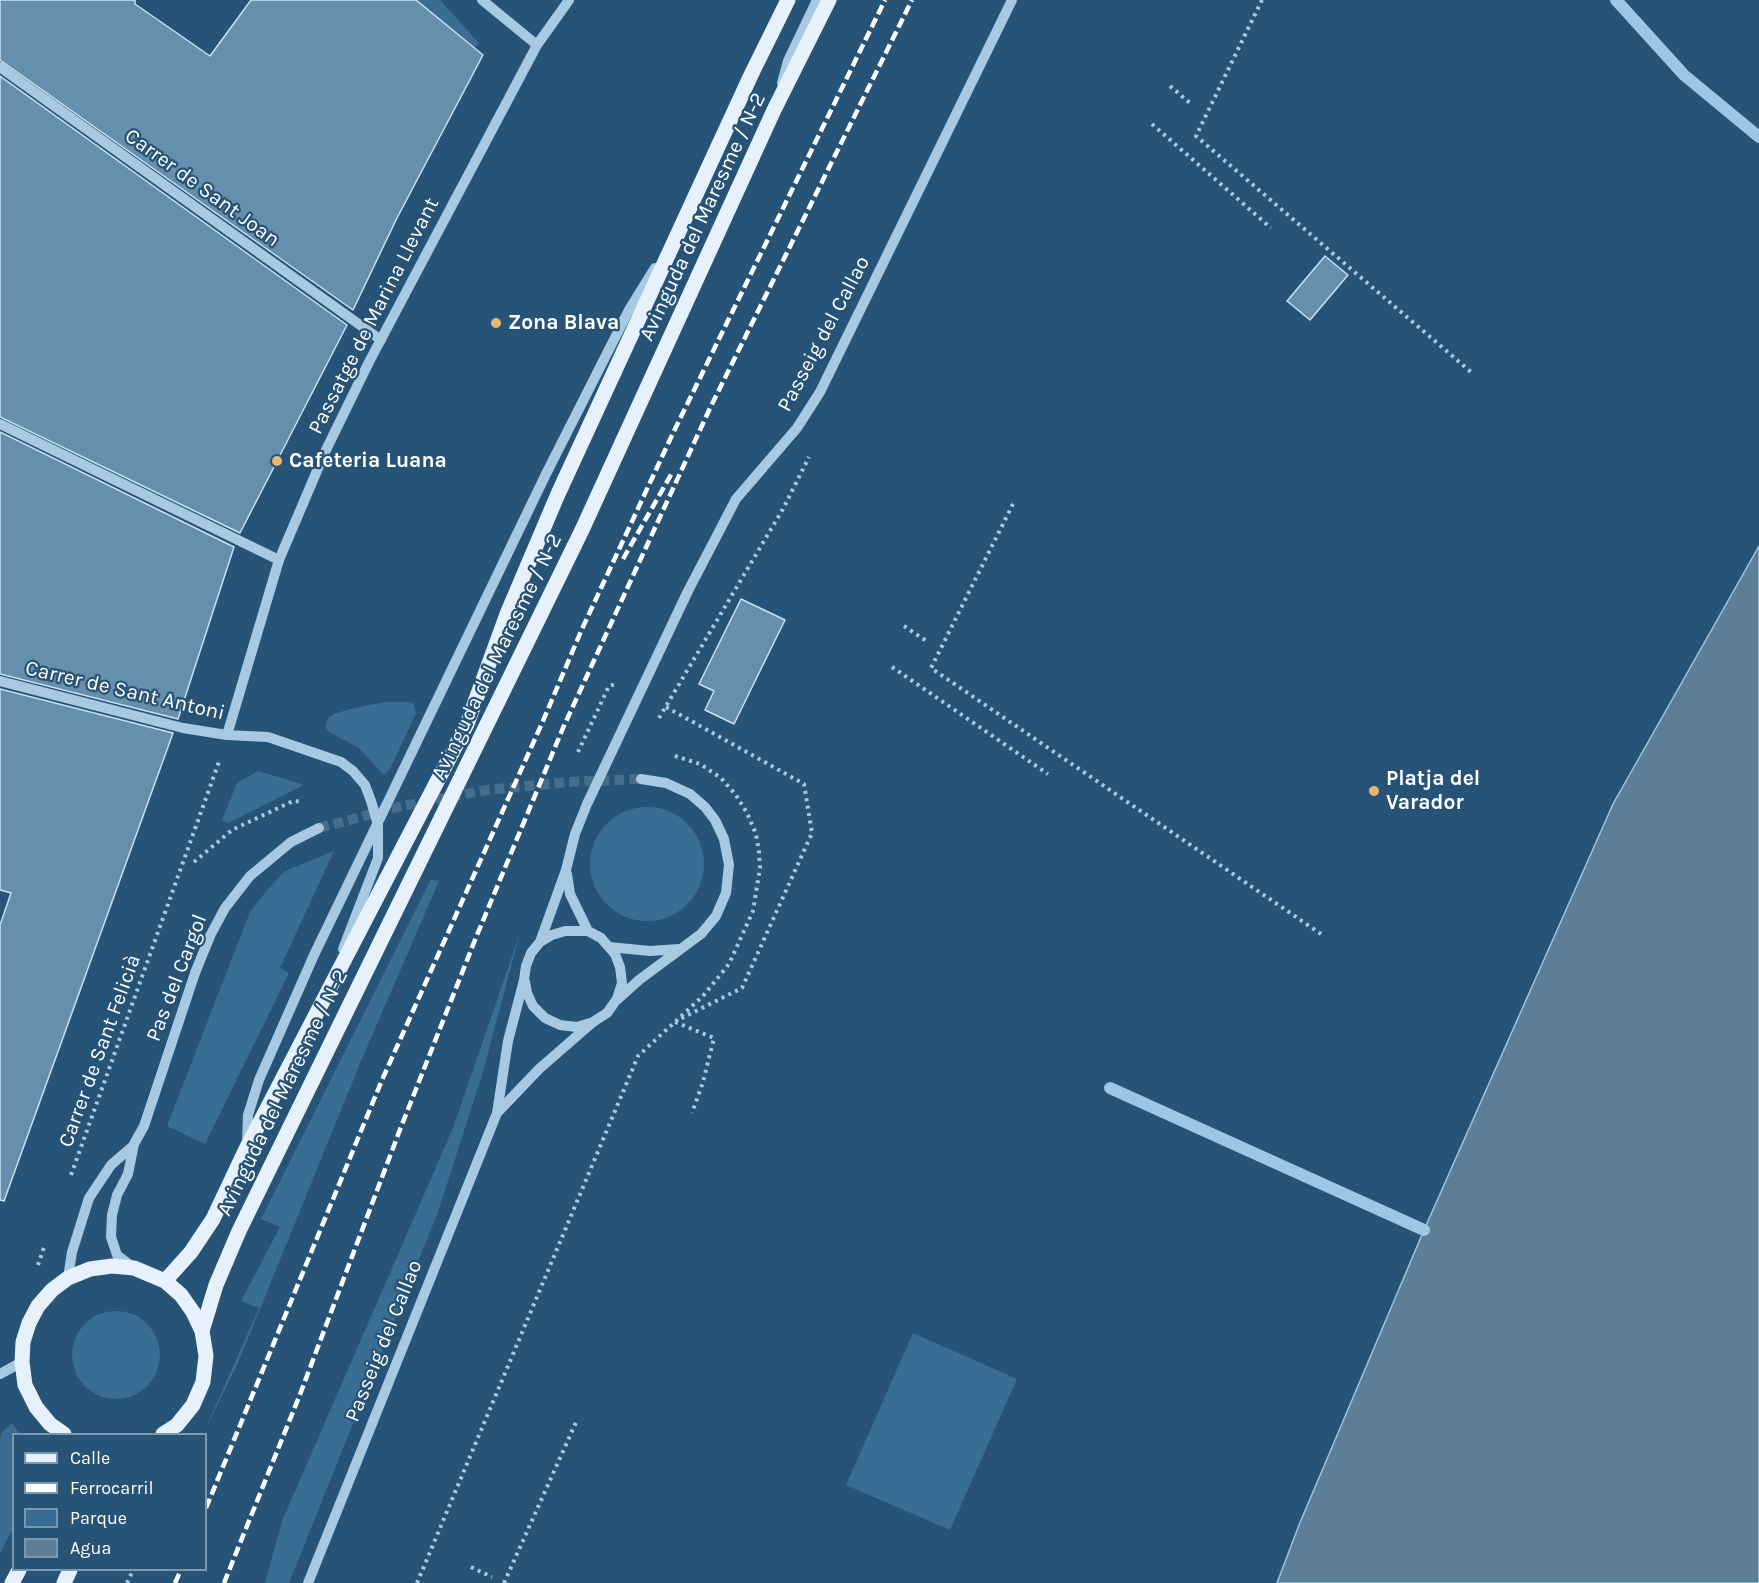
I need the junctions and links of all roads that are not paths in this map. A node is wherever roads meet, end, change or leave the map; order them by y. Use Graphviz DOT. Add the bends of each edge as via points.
graph roads {
  1 [pos="482,0"];
  2 [pos="569,0"];
  3 [pos="788,0"];
  4 [pos="817,0"];
  5 [pos="829,0"];
  6 [pos="1012,0"];
  7 [pos="537,45"];
  8 [pos="0,68"];
  9 [pos="774,110"];
  10 [pos="679,230"];
  11 [pos="381,340"];
  12 [pos="0,424"];
  13 [pos="279,560"];
  14 [pos="0,681"];
  15 [pos="227,735"];
  16 [pos="641,779"];
  17 [pos="378,825"];
  18 [pos="319,828"];
  19 [pos="566,870"];
  20 [pos="588,931"];
  21 [pos="540,942"];
  22 [pos="609,947"];
  23 [pos="679,950"];
  24 [pos="524,980"];
  25 [pos="326,996"];
  26 [pos="617,999"];
  27 [pos="593,1022"];
  28 [pos="497,1113"];
  29 [pos="134,1144"];
  30 [pos="246,1149"];
  31 [pos="135,1268"];
  32 [pos="68,1278"];
  33 [pos="165,1281"];
  34 [pos="202,1331"];
  35 [pos="22,1362"];
  36 [pos="0,1374"];
  37 [pos="52,1429"];
  38 [pos="165,1433"];
  39 [pos="308,1583"];
  1 -- 7 [label="street"];
  2 -- 7 [label="street, Passatge de Marina Llevant"];
  3 -- 10 [label="main road, Avinguda del Maresme / N-2"];
  4 -- 9 [label="street" via="788,61"];
  5 -- 9 [label="main road, Avinguda del Maresme / N-2"];
  6 -- 19 [label="street, Passeig del Callao" via="820,392 797,428 736,499 717,534 587,804"];
  7 -- 11 [label="street, Passatge de Marina Llevant"];
  8 -- 11 [label="street, Carrer de Sant Joan"];
  9 -- 34 [label="main road, Avinguda del Maresme / N-2" via="582,530 238,1231"];
  10 -- 17 [label="street" via="629,310 603,361"];
  10 -- 25 [label="main road, Avinguda del Maresme / N-2" via="558,494 507,614 467,724"];
  11 -- 13 [label="street, Passatge de Marina Llevant" via="325,452"];
  12 -- 13 [label="street"];
  13 -- 15 [label="street, Passatge de Marina Llevant"];
  14 -- 15 [label="street, Carrer de Sant Antoni" via="183,728"];
  15 -- 17 [label="street, Carrer de Sant Antoni" via="268,737 341,762 365,785"];
  16 -- 23 [label="street" via="666,783 690,794 715,820 724,839 729,865 726,893 716,916 701,934"];
  17 -- 25 [label="street, Carrer de Sant Antoni" via="378,858"];
  17 -- 30 [label="street" via="258,1080 248,1115"];
  18 -- 29 [label="street, Pas del Cargol" via="270,858 225,908 195,973 144,1126"];
  19 -- 20 [label="street, Passeig del Callao" via="570,894"];
  19 -- 21 [label="street, Passeig del Callao"];
  20 -- 21 [label="street" via="565,931"];
  20 -- 22 [label="street, Passeig del Callao"];
  21 -- 24 [label="street, Passeig del Callao" via="531,953"];
  22 -- 23 [label="street"];
  22 -- 26 [label="street, Passeig del Callao" via="620,967 622,983"];
  23 -- 26 [label="street"];
  24 -- 27 [label="street" via="533,1006 545,1018 577,1027"];
  24 -- 28 [label="street, Passeig del Callao" via="508,1041"];
  25 -- 30 [label="main road, Avinguda del Maresme / N-2"];
  26 -- 27 [label="street, Passeig del Callao" via="607,1013"];
  27 -- 28 [label="street, Passeig del Callao" via="539,1069"];
  28 -- 39 [label="street, Passeig del Callao"];
  29 -- 31 [label="street, Pas del Cargol" via="128,1174 112,1215 111,1237 117,1256"];
  29 -- 32 [label="street, Pas del Cargol" via="111,1165 89,1198"];
  30 -- 33 [label="main road, Avinguda del Maresme / N-2" via="213,1220"];
  31 -- 32 [label="main road" via="90,1269"];
  31 -- 33 [label="main road"];
  32 -- 35 [label="main road" via="45,1298 29,1323"];
  33 -- 34 [label="main road" via="194,1312"];
  34 -- 38 [label="main road" via="206,1356 202,1382 193,1405 177,1425"];
  35 -- 36 [label="street"];
  35 -- 37 [label="main road" via="26,1385"];
}
